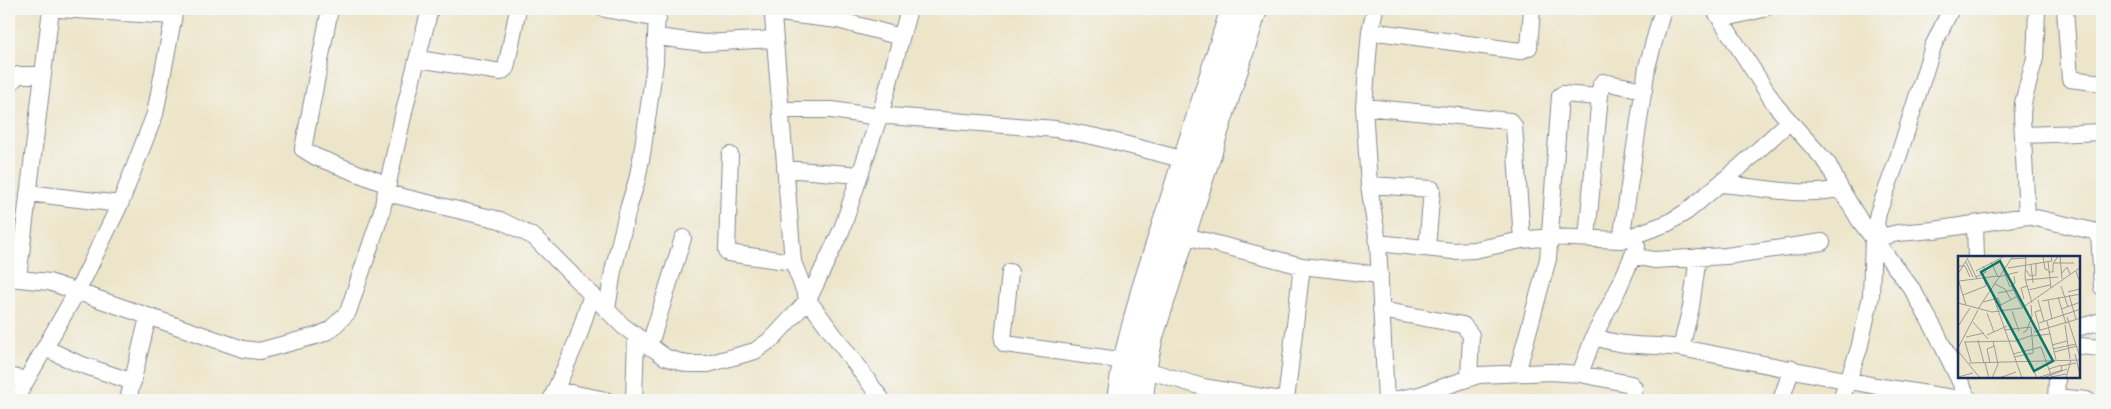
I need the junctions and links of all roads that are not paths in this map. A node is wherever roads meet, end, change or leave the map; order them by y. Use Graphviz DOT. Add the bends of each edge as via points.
graph roads {
  1 [pos="51,9"];
  2 [pos="59,9"];
  3 [pos="430,9"];
  4 [pos="518,9"];
  5 [pos="606,9"];
  6 [pos="909,9"];
  7 [pos="1234,9"];
  8 [pos="1254,9"];
  9 [pos="1375,9"];
  10 [pos="1532,9"];
  11 [pos="1663,9"];
  12 [pos="1763,9"];
  13 [pos="1950,9"];
  14 [pos="2065,9"];
  15 [pos="325,10"];
  16 [pos="2034,10"];
  17 [pos="174,12"];
  18 [pos="657,14"];
  19 [pos="1717,14"];
  20 [pos="1370,31"];
  21 [pos="656,37"];
  22 [pos="901,37"];
  23 [pos="774,39"];
  24 [pos="418,59"];
  25 [pos="43,75"];
  26 [pos="2102,83"];
  27 [pos="9,85"];
  28 [pos="1644,90"];
  29 [pos="1598,97"];
  30 [pos="1364,106"];
  31 [pos="782,110"];
  32 [pos="878,117"];
  33 [pos="1790,121"];
  34 [pos="2102,132"];
  35 [pos="2023,135"];
  36 [pos="730,155"];
  37 [pos="1185,160"];
  38 [pos="785,169"];
  39 [pos="860,175"];
  40 [pos="1720,184"];
  41 [pos="1369,185"];
  42 [pos="1840,188"];
  43 [pos="387,189"];
  44 [pos="28,193"];
  45 [pos="120,204"];
  46 [pos="2028,216"];
  47 [pos="1975,224"];
  48 [pos="1642,232"];
  49 [pos="2100,232"];
  50 [pos="1182,236"];
  51 [pos="1550,237"];
  52 [pos="683,238"];
  53 [pos="1587,238"];
  54 [pos="1877,238"];
  55 [pos="1522,240"];
  56 [pos="1621,240"];
  57 [pos="1822,242"];
  58 [pos="1378,243"];
  59 [pos="1427,248"];
  60 [pos="1633,256"];
  61 [pos="1976,256"];
  62 [pos="1698,257"];
  63 [pos="793,262"];
  64 [pos="1302,266"];
  65 [pos="1010,272"];
  66 [pos="1380,275"];
  67 [pos="13,278"];
  68 [pos="2102,287"];
  69 [pos="77,292"];
  70 [pos="592,294"];
  71 [pos="808,300"];
  72 [pos="607,309"];
  73 [pos="1381,310"];
  74 [pos="148,316"];
  75 [pos="2102,321"];
  76 [pos="2081,327"];
  77 [pos="636,336"];
  78 [pos="1594,336"];
  79 [pos="2081,346"];
  80 [pos="649,347"];
  81 [pos="45,348"];
  82 [pos="1681,348"];
  83 [pos="2102,348"];
  84 [pos="1135,365"];
  85 [pos="1792,368"];
  86 [pos="1958,372"];
  87 [pos="1518,373"];
  88 [pos="1580,374"];
  89 [pos="9,376"];
  90 [pos="1469,377"];
  91 [pos="1959,379"];
  92 [pos="2057,379"];
  93 [pos="26,380"];
  94 [pos="1848,381"];
  95 [pos="133,382"];
  96 [pos="554,395"];
  97 [pos="1896,395"];
  98 [pos="876,397"];
  99 [pos="1960,398"];
  100 [pos="2056,399"];
  101 [pos="15,400"];
  102 [pos="128,400"];
  103 [pos="606,400"];
  104 [pos="634,400"];
  105 [pos="1120,400"];
  106 [pos="1140,400"];
  107 [pos="1281,400"];
  108 [pos="1286,400"];
  109 [pos="1392,400"];
  110 [pos="1632,400"];
  111 [pos="1781,400"];
  112 [pos="1841,400"];
  113 [pos="2087,400"];
  1 -- 25 [label="street"];
  2 -- 17 [label="street"];
  3 -- 24 [label="street"];
  4 -- 24 [label="street" via="506,68 501,72"];
  5 -- 18 [label="street"];
  6 -- 22 [label="street"];
  7 -- 37 [label="main road"];
  8 -- 50 [label="main road"];
  9 -- 20 [label="street"];
  10 -- 20 [label="street" via="1529,46 1520,51"];
  11 -- 28 [label="street"];
  12 -- 19 [label="street"];
  13 -- 54 [label="street" via="1933,46 1878,213"];
  14 -- 16 [label="street"];
  14 -- 26 [label="street" via="2070,79"];
  15 -- 43 [label="street" via="303,149"];
  16 -- 35 [label="street" via="2035,58 2023,103"];
  17 -- 45 [label="street" via="155,114"];
  18 -- 21 [label="street"];
  19 -- 33 [label="street" via="1776,106"];
  20 -- 30 [label="street"];
  21 -- 23 [label="street" via="704,43"];
  21 -- 72 [label="street" via="638,180 613,271"];
  22 -- 23 [label="street" via="838,20 775,14"];
  22 -- 32 [label="street"];
  23 -- 31 [label="street"];
  24 -- 43 [label="street"];
  25 -- 27 [label="street" via="18,75"];
  25 -- 44 [label="street"];
  28 -- 29 [label="street" via="1603,82"];
  28 -- 56 [label="street"];
  29 -- 51 [label="street" via="1560,96"];
  29 -- 53 [label="street"];
  30 -- 41 [label="street"];
  30 -- 55 [label="street" via="1510,121 1514,126"];
  31 -- 32 [label="street" via="832,110"];
  31 -- 38 [label="street"];
  32 -- 37 [label="street" via="1056,129"];
  32 -- 39 [label="street"];
  33 -- 40 [label="street"];
  33 -- 42 [label="street" via="1828,164"];
  34 -- 35 [label="street"];
  35 -- 46 [label="street"];
  36 -- 63 [label="street" via="728,253"];
  37 -- 84 [label="main road" via="1144,292"];
  38 -- 39 [label="street"];
  38 -- 63 [label="street"];
  39 -- 71 [label="street" via="842,229"];
  40 -- 42 [label="street" via="1803,192"];
  40 -- 48 [label="street" via="1678,218"];
  41 -- 58 [label="street"];
  41 -- 59 [label="street" via="1432,189"];
  42 -- 54 [label="street"];
  43 -- 70 [label="street" via="516,226 534,237"];
  43 -- 74 [label="street" via="382,214 348,312 330,330 259,350 243,350"];
  44 -- 45 [label="street"];
  44 -- 67 [label="street"];
  45 -- 69 [label="street"];
  46 -- 47 [label="street"];
  46 -- 49 [label="street"];
  47 -- 54 [label="street" via="1898,232"];
  47 -- 61 [label="street"];
  48 -- 56 [label="street"];
  48 -- 60 [label="street"];
  49 -- 68 [label="street"];
  50 -- 64 [label="street"];
  50 -- 84 [label="main road" via="1150,336"];
  51 -- 53 [label="street"];
  51 -- 55 [label="street"];
  51 -- 87 [label="street" via="1542,286"];
  52 -- 80 [label="street"];
  53 -- 56 [label="street"];
  54 -- 86 [label="street" via="1915,294"];
  54 -- 94 [label="street" via="1863,334"];
  55 -- 59 [label="street" via="1474,250"];
  57 -- 62 [label="street"];
  58 -- 59 [label="street"];
  58 -- 66 [label="street"];
  60 -- 62 [label="street" via="1654,260"];
  60 -- 78 [label="street"];
  62 -- 82 [label="street" via="1689,321"];
  63 -- 71 [label="street"];
  64 -- 66 [label="street"];
  64 -- 108 [label="street"];
  65 -- 84 [label="street" via="1003,340 1006,344"];
  66 -- 73 [label="street"];
  67 -- 69 [label="street" via="48,282"];
  69 -- 74 [label="street"];
  69 -- 81 [label="street"];
  70 -- 72 [label="street"];
  70 -- 96 [label="street"];
  71 -- 80 [label="street" via="773,338 755,351 708,364 687,364 665,357"];
  71 -- 98 [label="street"];
  72 -- 77 [label="street"];
  73 -- 90 [label="street" via="1463,325 1471,335"];
  73 -- 109 [label="street"];
  74 -- 95 [label="street"];
  75 -- 76 [label="street"];
  77 -- 80 [label="street"];
  77 -- 104 [label="street"];
  78 -- 82 [label="street" via="1614,343"];
  78 -- 88 [label="street"];
  79 -- 83 [label="street"];
  81 -- 93 [label="street"];
  81 -- 95 [label="street" via="76,363"];
  82 -- 85 [label="street"];
  84 -- 105 [label="main road"];
  84 -- 106 [label="main road"];
  84 -- 107 [label="street" via="1203,387"];
  85 -- 94 [label="street"];
  85 -- 111 [label="street"];
  87 -- 88 [label="street"];
  87 -- 90 [label="street"];
  88 -- 110 [label="street" via="1632,384"];
  89 -- 93 [label="street"];
  90 -- 109 [label="street" via="1420,395"];
  91 -- 99 [label="street"];
  92 -- 100 [label="street"];
  93 -- 101 [label="street"];
  94 -- 97 [label="street"];
  94 -- 112 [label="street"];
  95 -- 102 [label="street"];
  96 -- 103 [label="street"];
  97 -- 99 [label="street"];
  100 -- 113 [label="street"];
}
